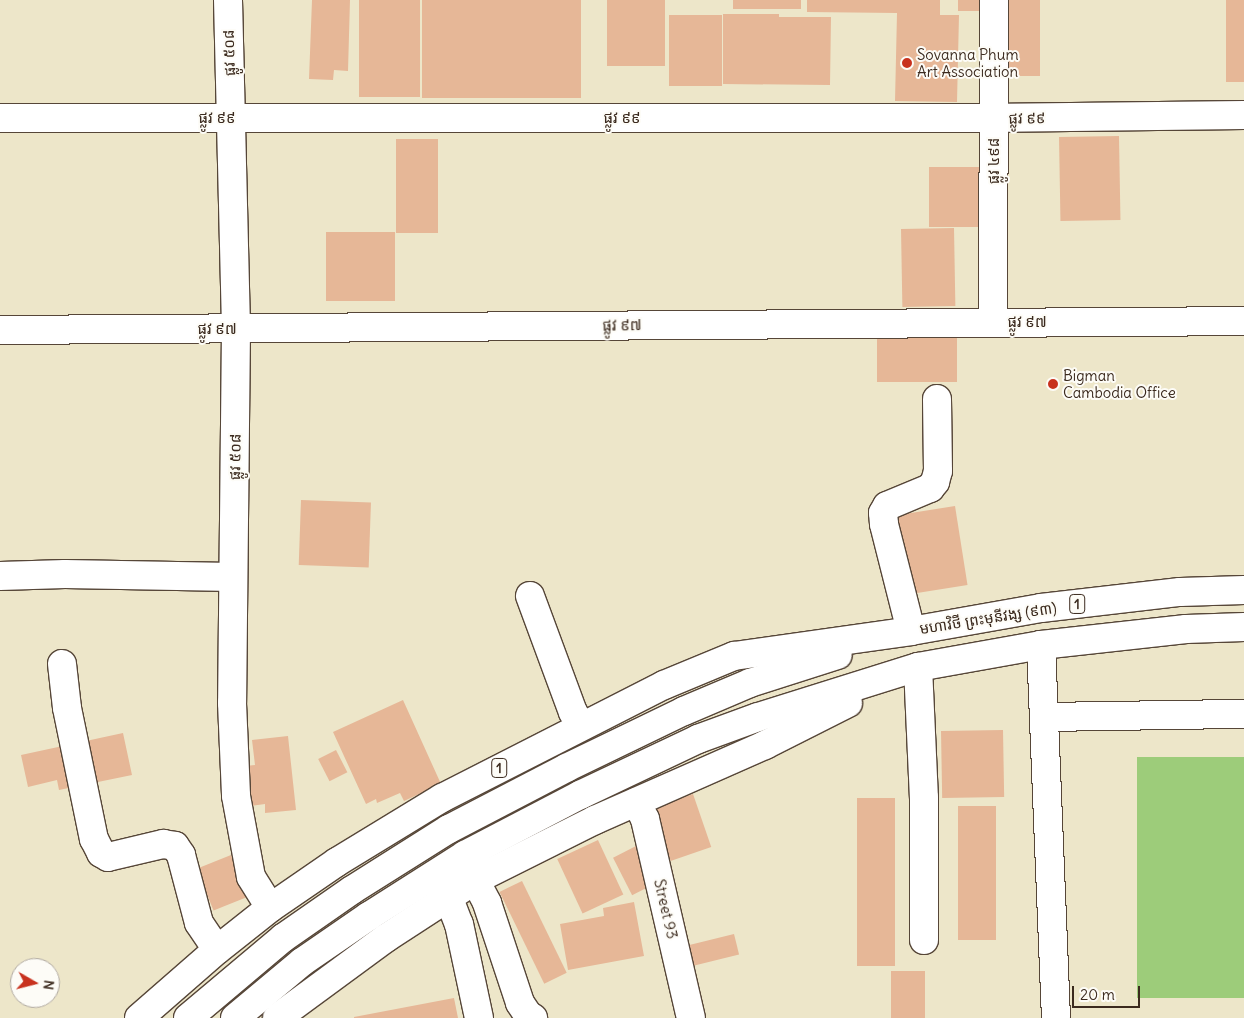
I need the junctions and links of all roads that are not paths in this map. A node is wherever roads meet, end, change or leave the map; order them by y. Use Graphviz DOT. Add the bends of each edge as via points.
graph roads {
  1 [pos="228,0"];
  2 [pos="994,0"];
  3 [pos="1244,115"];
  4 [pos="0,118"];
  5 [pos="231,118"];
  6 [pos="994,118"];
  7 [pos="993,322"];
  8 [pos="1244,322"];
  9 [pos="236,329"];
  10 [pos="0,330"];
  11 [pos="937,399"];
  12 [pos="0,576"];
  13 [pos="233,577"];
  14 [pos="1244,590"];
  15 [pos="530,596"];
  16 [pos="1244,627"];
  17 [pos="911,631"];
  18 [pos="1041,645"];
  19 [pos="62,664"];
  20 [pos="918,667"];
  21 [pos="1244,714"];
  22 [pos="1045,717"];
  23 [pos="581,726"];
  24 [pos="636,802"];
  25 [pos="475,880"];
  26 [pos="448,896"];
  27 [pos="270,908"];
  28 [pos="924,940"];
  29 [pos="217,950"];
  30 [pos="287,1015"];
  31 [pos="140,1018"];
  32 [pos="188,1018"];
  33 [pos="234,1018"];
  34 [pos="478,1018"];
  35 [pos="533,1018"];
  36 [pos="691,1018"];
  37 [pos="1056,1018"];
  1 -- 5 [label="main road, ផ្លូវ ៥០៨"];
  2 -- 6 [label="main road, ផ្លូវ ៤៩៨"];
  3 -- 6 [label="main road, ផ្លូវ ៩៩"];
  4 -- 5 [label="main road, ផ្លូវ ៩៩"];
  5 -- 6 [label="main road, ផ្លូវ ៩៩"];
  5 -- 9 [label="main road, ផ្លូវ ៥០៨"];
  6 -- 7 [label="main road, ផ្លូវ ៤៩៨"];
  7 -- 8 [label="main road, ផ្លូវ ៩៧"];
  7 -- 9 [label="main road, ផ្លូវ ៩៧"];
  9 -- 10 [label="main road, ផ្លូវ ៩៧"];
  9 -- 13 [label="main road, ផ្លូវ ៥០៨"];
  11 -- 17 [label="main road" via="938,472 935,482 930,488 887,506 883,514"];
  12 -- 13 [label="main road"];
  13 -- 27 [label="main road, ផ្លូវ ៥០៨" via="232,703 236,796 251,877"];
  14 -- 17 [label="main road, មហាវិថី ព្រះមុនីវង្ស (៩៣) / 1" via="1180,592 1041,608"];
  15 -- 23 [label="main road"];
  16 -- 18 [label="main road" via="1186,629"];
  17 -- 23 [label="main road, 1" via="734,656 664,685"];
  17 -- 32 [label="main road" via="750,683 684,711 449,828 283,938"];
  18 -- 20 [label="main road"];
  18 -- 22 [label="main road"];
  19 -- 29 [label="main road" via="82,782 94,839 101,853 108,857 163,844 175,846 181,855 199,923"];
  20 -- 24 [label="main road" via="765,744"];
  20 -- 28 [label="main road" via="924,798"];
  20 -- 33 [label="main road" via="698,739 580,795 465,855 369,916 302,962"];
  21 -- 22 [label="main road"];
  22 -- 37 [label="main road"];
  23 -- 27 [label="main road, 1" via="442,798 337,862"];
  24 -- 25 [label="main road"];
  24 -- 36 [label="main road, Street 93" via="645,819"];
  25 -- 26 [label="main road"];
  25 -- 35 [label="main road" via="487,903 520,1002"];
  26 -- 30 [label="main road"];
  26 -- 34 [label="main road" via="460,924"];
  27 -- 29 [label="main road, 1"];
  29 -- 31 [label="main road, 1"];
}
